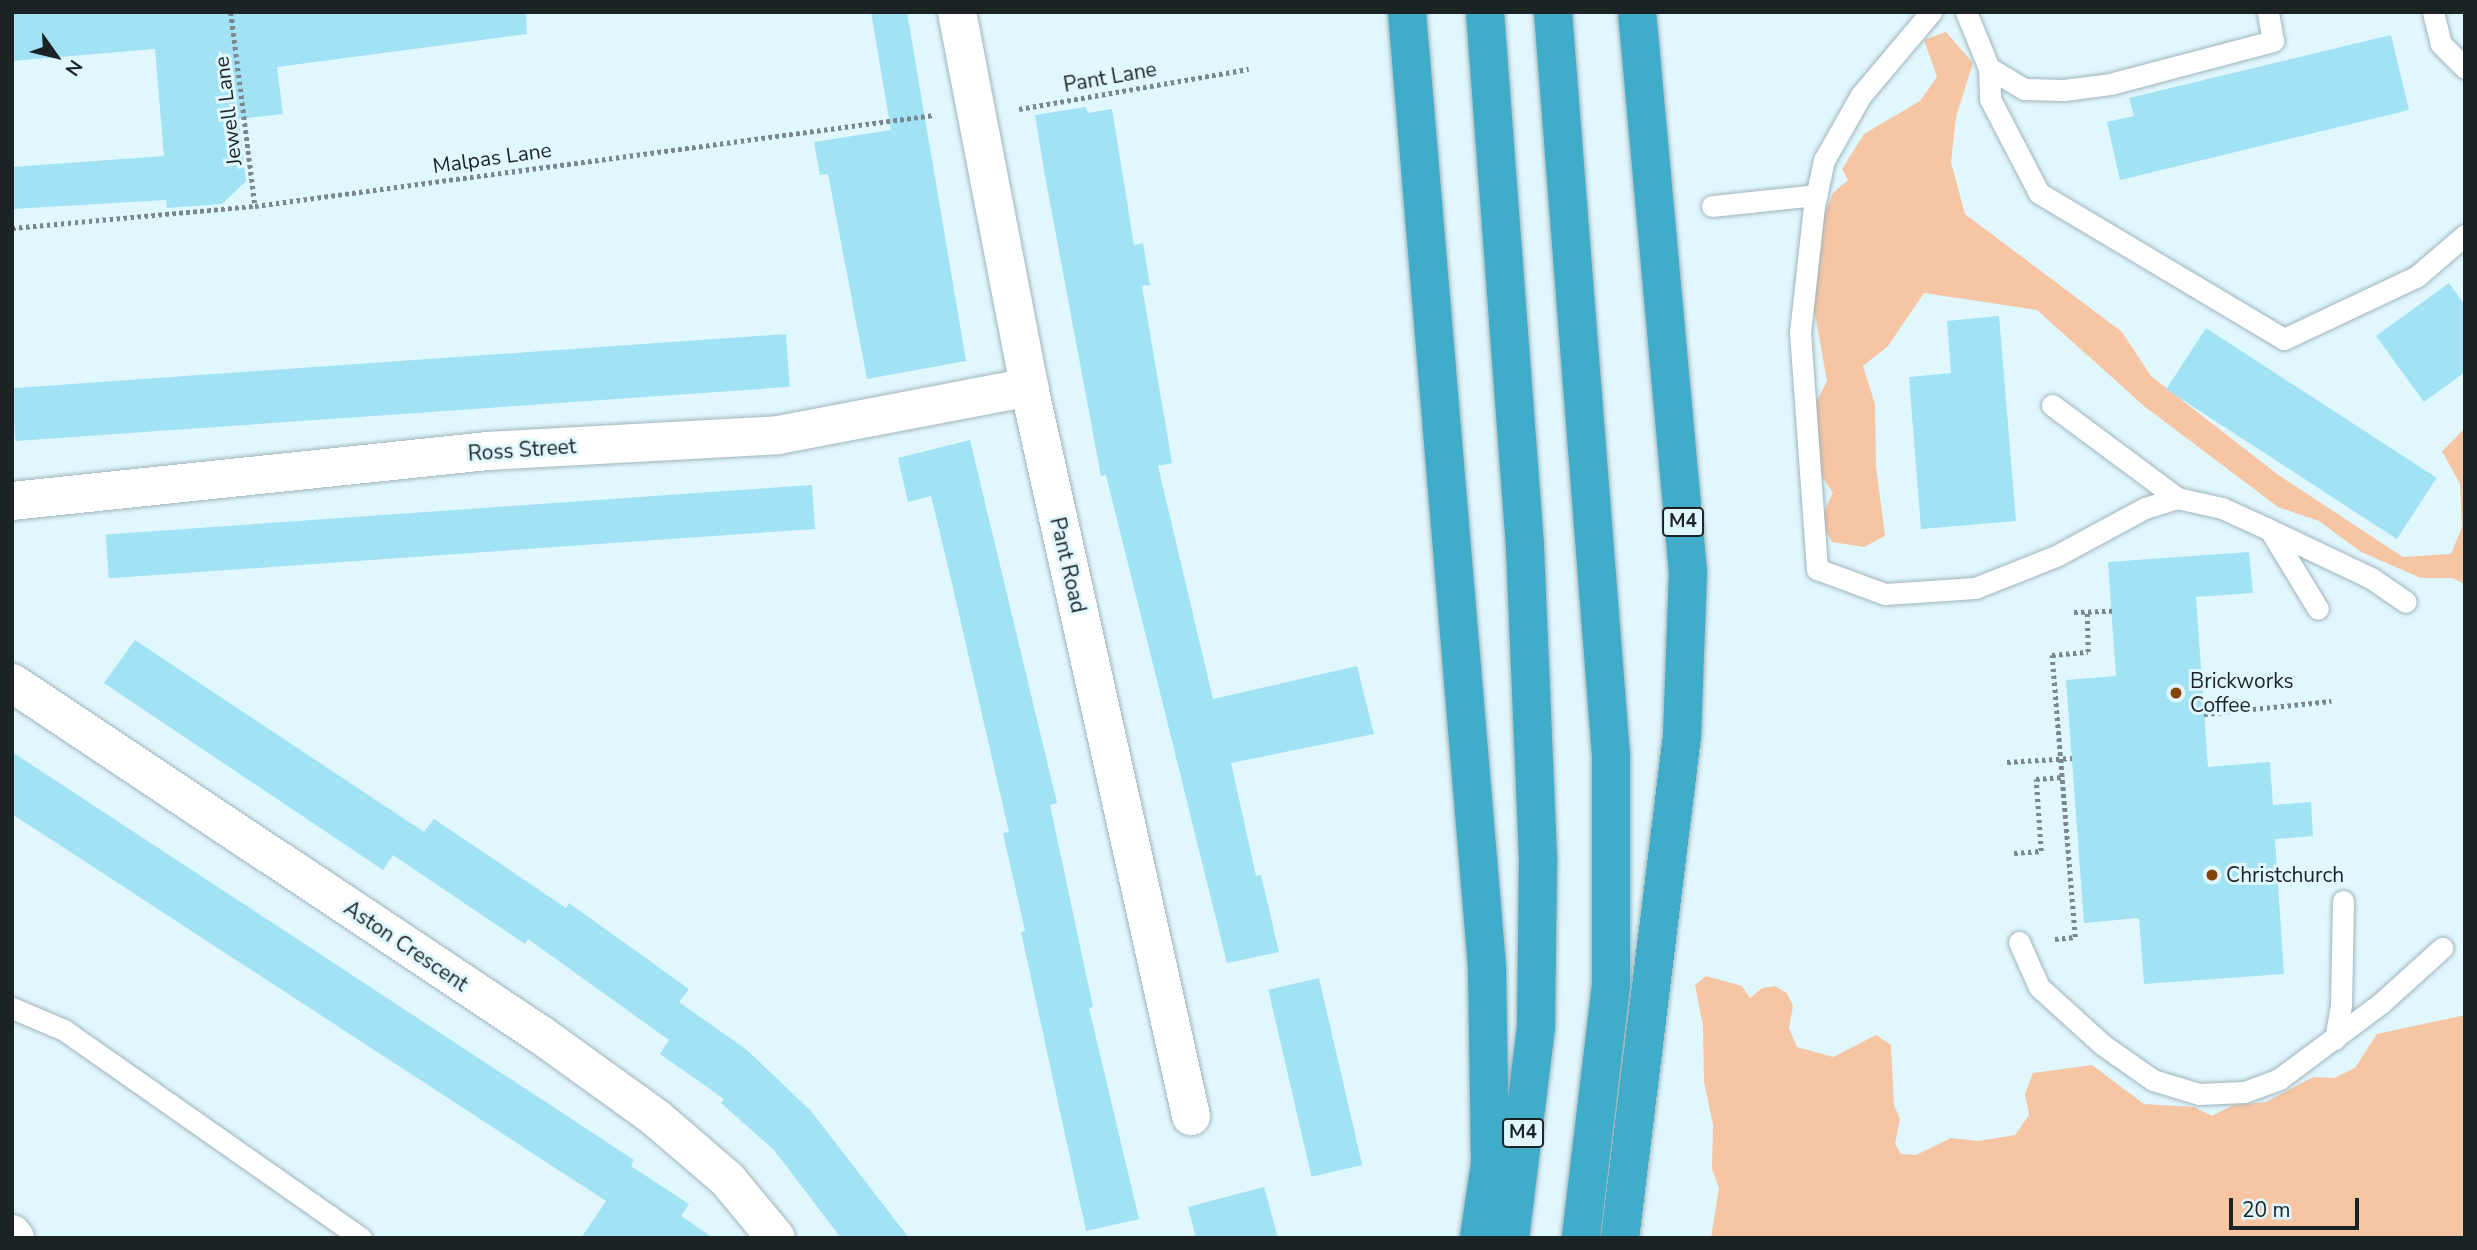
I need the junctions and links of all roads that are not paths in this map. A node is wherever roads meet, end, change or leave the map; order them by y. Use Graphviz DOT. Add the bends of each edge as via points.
graph roads {
  1 [pos="957,12"];
  2 [pos="1407,12"];
  3 [pos="1485,12"];
  4 [pos="1553,12"];
  5 [pos="1637,12"];
  6 [pos="1931,12"];
  7 [pos="1966,12"];
  8 [pos="2268,12"];
  9 [pos="2433,12"];
  10 [pos="1989,68"];
  11 [pos="2465,68"];
  12 [pos="1816,195"];
  13 [pos="1712,206"];
  14 [pos="2465,235"];
  15 [pos="1029,387"];
  16 [pos="2052,405"];
  17 [pos="2177,498"];
  18 [pos="12,501"];
  19 [pos="2268,528"];
  20 [pos="2406,602"];
  21 [pos="2318,609"];
  22 [pos="12,683"];
  23 [pos="2343,901"];
  24 [pos="2019,942"];
  25 [pos="2442,948"];
  26 [pos="12,1008"];
  27 [pos="2335,1039"];
  28 [pos="1191,1115"];
  29 [pos="360,1238"];
  30 [pos="776,1238"];
  31 [pos="1479,1238"];
  32 [pos="1510,1238"];
  33 [pos="1581,1238"];
  34 [pos="1620,1238"];
  1 -- 15 [label="street, Pant Road"];
  2 -- 31 [label="highway, M4" via="1486,953 1490,1164"];
  3 -- 32 [label="highway, M4" via="1525,547 1538,863 1536,1027"];
  4 -- 33 [label="highway" via="1611,756 1611,985"];
  5 -- 34 [label="highway, M4" via="1688,572 1682,736"];
  6 -- 12 [label="lane" via="1861,95 1824,160"];
  7 -- 10 [label="lane"];
  8 -- 10 [label="lane" via="2273,41 2110,84 2024,89"];
  9 -- 11 [label="lane" via="2441,44"];
  10 -- 14 [label="lane" via="1990,99 2039,193 2284,339 2416,277"];
  12 -- 13 [label="lane"];
  12 -- 17 [label="lane" via="1805,257 1800,332 1817,569 1885,594 1975,588 2056,556 2145,508"];
  15 -- 18 [label="street, Ross Street" via="778,435 487,451"];
  15 -- 28 [label="street, Pant Road"];
  16 -- 17 [label="lane"];
  17 -- 19 [label="lane" via="2222,508"];
  19 -- 20 [label="lane" via="2371,578"];
  19 -- 21 [label="lane"];
  22 -- 30 [label="street, Aston Crescent" via="541,1035 656,1118 728,1180"];
  23 -- 27 [label="lane" via="2342,1005"];
  24 -- 27 [label="lane" via="2039,987 2130,1067 2173,1090 2221,1094 2264,1086"];
  25 -- 27 [label="lane"];
  26 -- 29 [label="lane" via="64,1030"];
}
